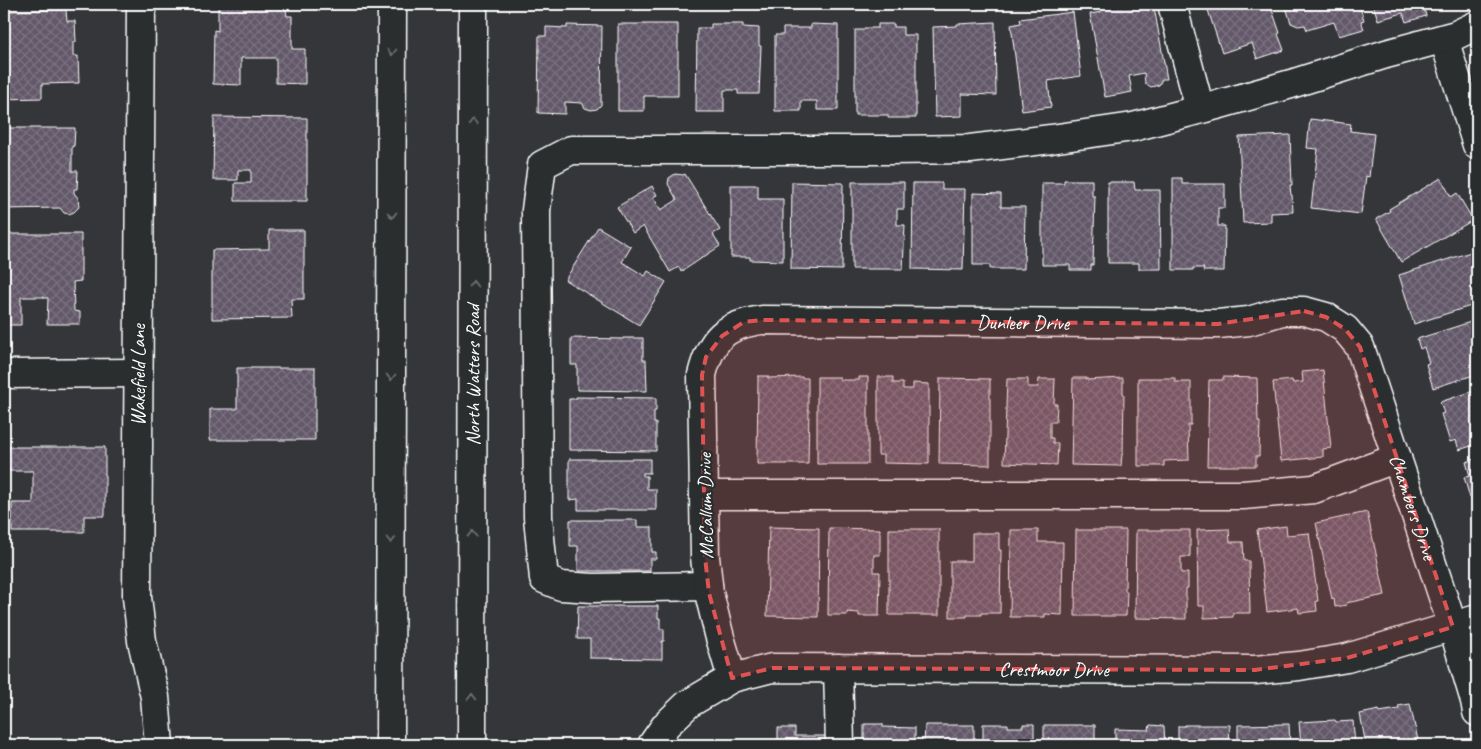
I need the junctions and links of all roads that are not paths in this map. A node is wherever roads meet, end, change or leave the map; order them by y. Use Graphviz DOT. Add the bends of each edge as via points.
graph roads {
  1 [pos="141,4"];
  2 [pos="392,4"];
  3 [pos="473,4"];
  4 [pos="1172,4"];
  5 [pos="1477,25"];
  6 [pos="1444,39"];
  7 [pos="1200,109"];
  8 [pos="1477,145"];
  9 [pos="1326,317"];
  10 [pos="722,336"];
  11 [pos="138,373"];
  12 [pos="4,374"];
  13 [pos="1396,458"];
  14 [pos="704,495"];
  15 [pos="708,586"];
  16 [pos="1465,623"];
  17 [pos="838,668"];
  18 [pos="732,678"];
  19 [pos="1477,712"];
  20 [pos="159,745"];
  21 [pos="390,745"];
  22 [pos="472,745"];
  23 [pos="652,745"];
  24 [pos="840,745"];
  1 -- 11 [label="street, Wakefield Lane"];
  2 -- 21 [label="street, one-way"];
  22 -- 3 [label="street, North Watters Road, one-way"];
  4 -- 7 [label="street"];
  5 -- 6 [label="street"];
  6 -- 7 [label="street"];
  6 -- 8 [label="street"];
  7 -- 15 [label="street" via="1133,126 970,148 571,150 542,165 536,220 538,517 544,579 560,586 585,588"];
  9 -- 10 [label="street, Dunleer Drive" via="1304,311 1282,311 1249,321 1218,324 762,320 744,322"];
  9 -- 13 [label="street, Chambers Drive" via="1345,329 1360,347"];
  10 -- 14 [label="street, McCallum Drive" via="706,357 702,374"];
  11 -- 12 [label="street"];
  11 -- 20 [label="street, Wakefield Lane" via="137,597 142,641 155,697"];
  13 -- 14 [label="street" via="1314,489 1243,495"];
  13 -- 16 [label="street, Chambers Drive"];
  14 -- 15 [label="street, McCallum Drive"];
  15 -- 18 [label="street, McCallum Drive"];
  16 -- 17 [label="street, Crestmoor Drive" via="1347,658 1255,670"];
  16 -- 19 [label="street, Chambers Drive"];
  17 -- 18 [label="street, Crestmoor Drive" via="772,668"];
  17 -- 24 [label="street"];
  18 -- 23 [label="street, Crestmoor Drive" via="688,704 666,725"];
}
